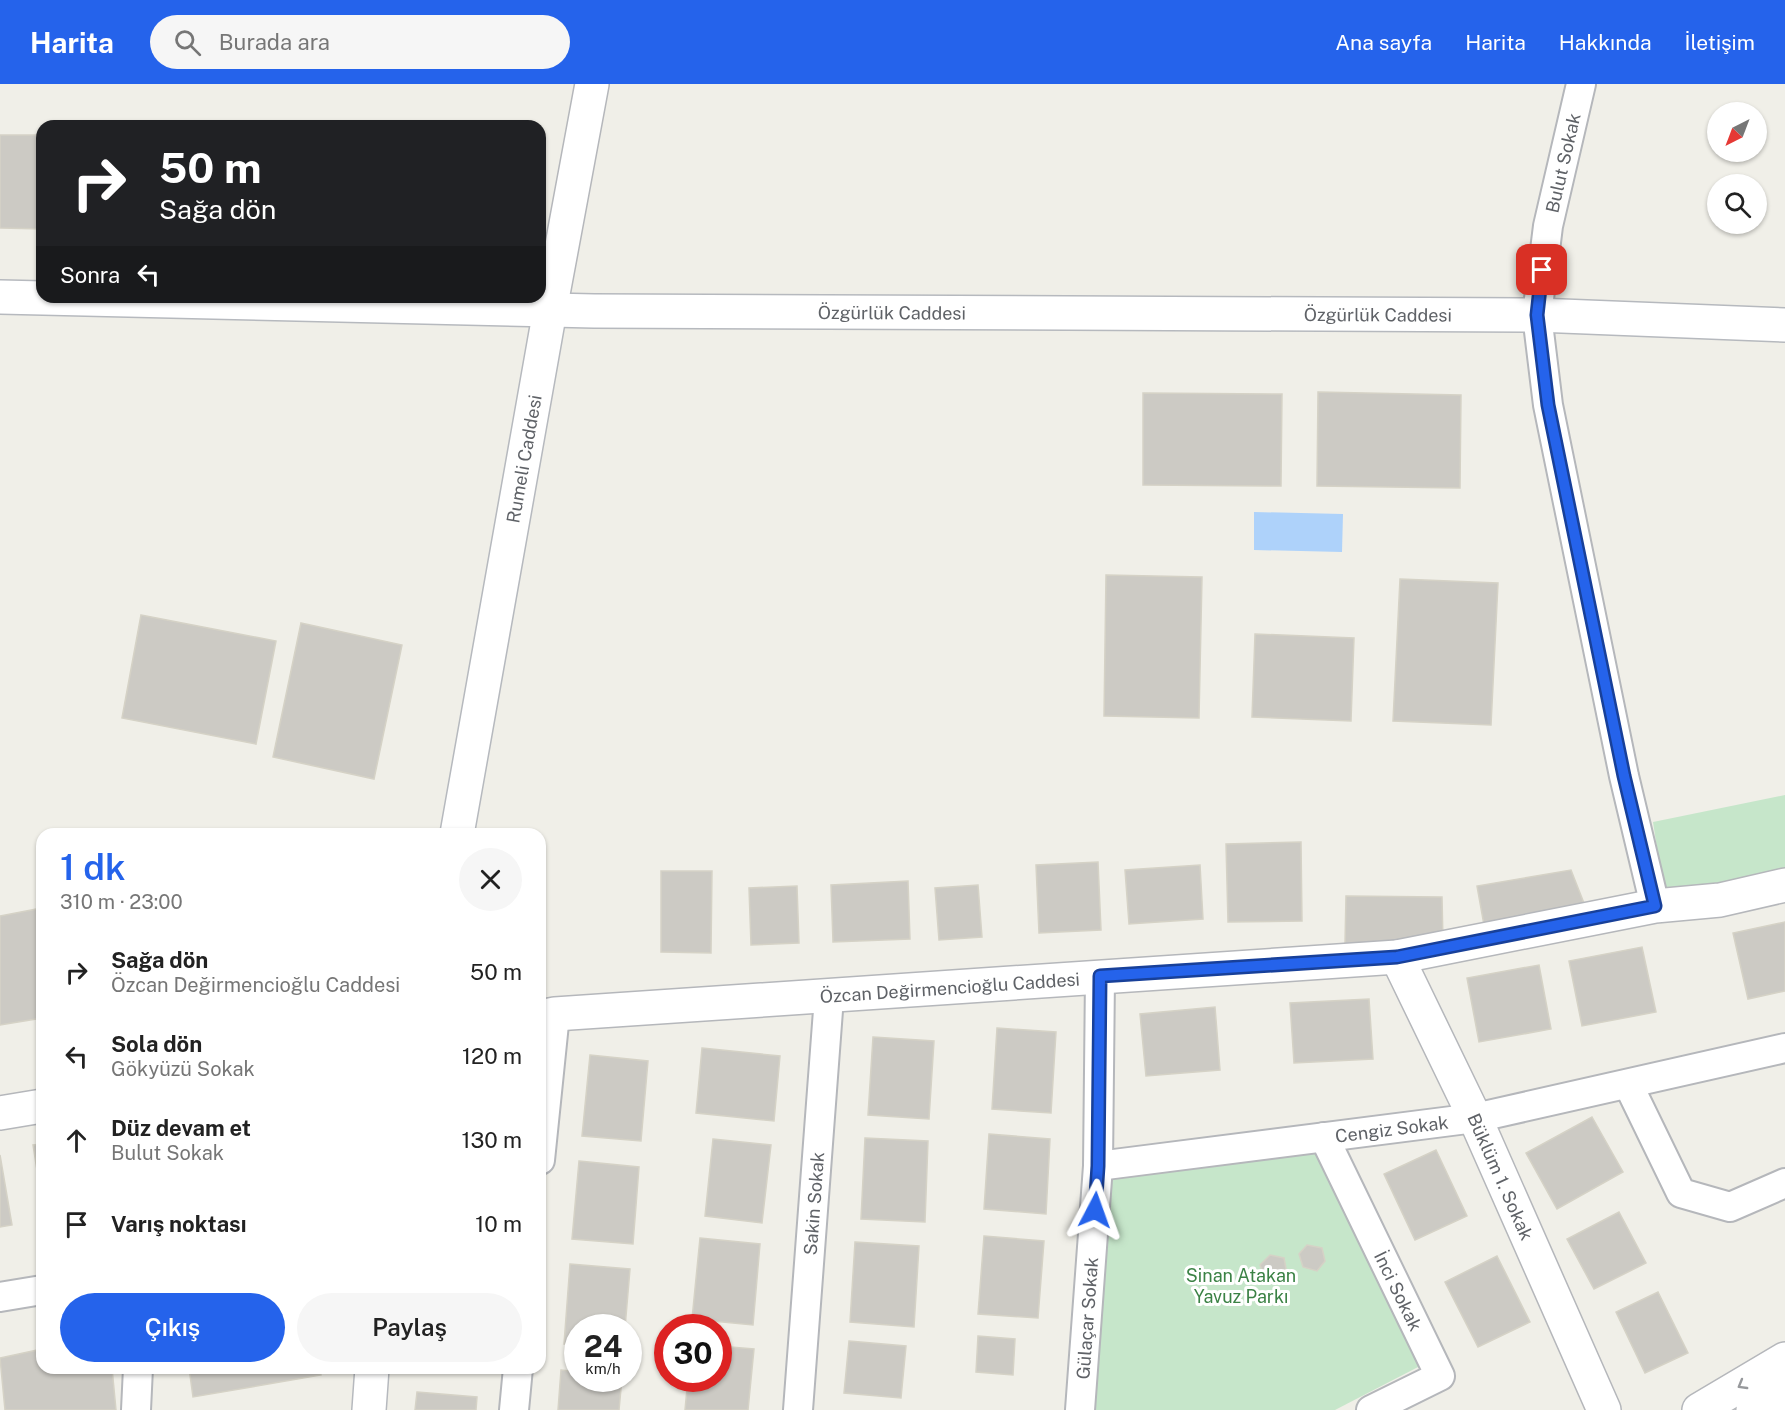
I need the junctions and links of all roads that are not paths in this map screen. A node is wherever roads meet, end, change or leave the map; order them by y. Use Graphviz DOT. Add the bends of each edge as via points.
graph roads {
  1 [pos="592,84"];
  2 [pos="1581,84"];
  3 [pos="0,297"];
  4 [pos="36,298"];
  5 [pos="291,303"];
  6 [pos="550,310"];
  7 [pos="1537,315"];
  8 [pos="1785,325"];
  9 [pos="458,828"];
  10 [pos="1785,885"];
  11 [pos="1655,906"];
  12 [pos="1397,957"];
  13 [pos="1100,976"];
  14 [pos="829,997"];
  15 [pos="548,1016"];
  16 [pos="1785,1048"];
  17 [pos="546,1052"];
  18 [pos="1628,1084"];
  19 [pos="36,1107"];
  20 [pos="0,1113"];
  21 [pos="1475,1118"];
  22 [pos="1324,1137"];
  23 [pos="1098,1166"];
  24 [pos="1785,1183"];
  25 [pos="36,1291"];
  26 [pos="0,1297"];
  27 [pos="1785,1359"];
  28 [pos="138,1374"];
  29 [pos="372,1374"];
  30 [pos="517,1374"];
  31 [pos="1785,1391"];
  32 [pos="1601,1407"];
  33 [pos="136,1410"];
  34 [pos="369,1410"];
  35 [pos="514,1410"];
  36 [pos="798,1410"];
  37 [pos="1080,1410"];
  38 [pos="1371,1410"];
  39 [pos="1699,1410"];
  40 [pos="1753,1410"];
  1 -- 6 [label="main road, Rumeli Caddesi"];
  2 -- 7 [label="street, Bulut Sokak" via="1548,226"];
  3 -- 4 [label="main road, Özgürlük Caddesi"];
  5 -- 6 [label="main road, Özgürlük Caddesi"];
  6 -- 7 [label="main road, Özgürlük Caddesi"];
  6 -- 9 [label="main road, Rumeli Caddesi"];
  7 -- 8 [label="main road, Özgürlük Caddesi"];
  7 -- 11 [label="street, Bulut Sokak" via="1548,405 1624,776"];
  10 -- 11 [label="main road, Özcan Değirmencioğlu Caddesi" via="1720,900"];
  11 -- 12 [label="main road, Özcan Değirmencioğlu Caddesi"];
  12 -- 13 [label="main road, Özcan Değirmencioğlu Caddesi"];
  12 -- 21 [label="main road, Büklüm 1. Sokak"];
  13 -- 14 [label="main road, Özcan Değirmencioğlu Caddesi"];
  13 -- 23 [label="street, Gülaçar Sokak"];
  14 -- 15 [label="main road, Özcan Değirmencioğlu Caddesi"];
  14 -- 36 [label="street, Sakin Sokak"];
  15 -- 17 [label="street"];
  16 -- 18 [label="street, Cengiz Sokak"];
  18 -- 21 [label="street, Cengiz Sokak"];
  18 -- 24 [label="street" via="1681,1193 1730,1207"];
  19 -- 20 [label="main road"];
  21 -- 22 [label="street, Cengiz Sokak"];
  21 -- 32 [label="main road, Büklüm 1. Sokak"];
  22 -- 23 [label="street, Cengiz Sokak"];
  22 -- 38 [label="street, İnci Sokak" via="1440,1376"];
  23 -- 37 [label="street, Gülaçar Sokak"];
  25 -- 26 [label="street"];
  27 -- 39 [label="main road, one-way"];
  28 -- 33 [label="street"];
  29 -- 34 [label="main road"];
  30 -- 35 [label="street"];
  31 -- 40 [label="main road"];
}
